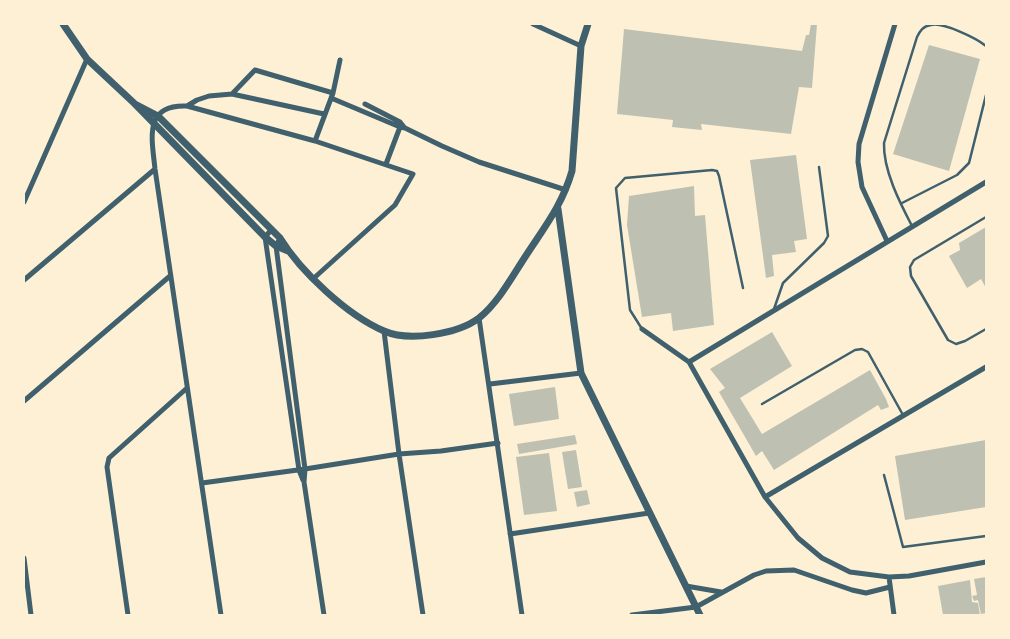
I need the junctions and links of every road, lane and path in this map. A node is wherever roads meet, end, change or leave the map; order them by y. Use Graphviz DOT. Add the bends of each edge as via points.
graph roads {
  1 [pos="63,24"];
  2 [pos="532,24"];
  3 [pos="588,24"];
  4 [pos="895,24"];
  5 [pos="581,46"];
  6 [pos="986,46"];
  7 [pos="87,59"];
  8 [pos="340,60"];
  9 [pos="232,94"];
  10 [pos="332,95"];
  11 [pos="986,95"];
  12 [pos="136,104"];
  13 [pos="365,104"];
  14 [pos="187,106"];
  15 [pos="324,114"];
  16 [pos="158,116"];
  17 [pos="153,123"];
  18 [pos="402,127"];
  19 [pos="315,140"];
  20 [pos="386,164"];
  21 [pos="819,167"];
  22 [pos="155,168"];
  23 [pos="986,182"];
  24 [pos="566,190"];
  25 [pos="24,202"];
  26 [pos="902,203"];
  27 [pos="558,209"];
  28 [pos="986,217"];
  29 [pos="912,226"];
  30 [pos="272,229"];
  31 [pos="265,237"];
  32 [pos="280,238"];
  33 [pos="888,241"];
  34 [pos="276,246"];
  35 [pos="288,251"];
  36 [pos="170,276"];
  37 [pos="314,278"];
  38 [pos="24,280"];
  39 [pos="281,287"];
  40 [pos="272,288"];
  41 [pos="743,288"];
  42 [pos="773,310"];
  43 [pos="479,318"];
  44 [pos="986,329"];
  45 [pos="642,330"];
  46 [pos="384,331"];
  47 [pos="689,362"];
  48 [pos="986,367"];
  49 [pos="581,374"];
  50 [pos="286,380"];
  51 [pos="293,380"];
  52 [pos="490,384"];
  53 [pos="188,388"];
  54 [pos="24,401"];
  55 [pos="762,404"];
  56 [pos="903,416"];
  57 [pos="498,443"];
  58 [pos="399,454"];
  59 [pos="302,469"];
  60 [pos="884,475"];
  61 [pos="202,482"];
  62 [pos="765,497"];
  63 [pos="649,513"];
  64 [pos="510,534"];
  65 [pos="986,536"];
  66 [pos="24,558"];
  67 [pos="986,562"];
  68 [pos="888,577"];
  69 [pos="686,586"];
  70 [pos="890,587"];
  71 [pos="722,592"];
  72 [pos="696,607"];
  73 [pos="31,615"];
  74 [pos="128,615"];
  75 [pos="221,615"];
  76 [pos="324,615"];
  77 [pos="423,615"];
  78 [pos="522,615"];
  79 [pos="632,615"];
  80 [pos="700,615"];
  81 [pos="894,615"];
  1 -- 7 [label="street"];
  2 -- 5 [label="street"];
  3 -- 5 [label="street"];
  4 -- 33 [label="street" via="859,144 858,162 862,187"];
  5 -- 24 [label="street" via="572,171"];
  6 -- 26 [label="lane" via="938,24 929,25 916,37 883,154"];
  7 -- 12 [label="street"];
  7 -- 25 [label="street"];
  8 -- 10 [label="street"];
  9 -- 10 [label="street" via="255,70"];
  9 -- 14 [label="street" via="209,96"];
  9 -- 15 [label="street"];
  10 -- 15 [label="street"];
  10 -- 18 [label="street"];
  11 -- 26 [label="lane" via="970,163 957,175"];
  12 -- 16 [label="street"];
  12 -- 17 [label="street"];
  13 -- 18 [label="street" via="400,122"];
  14 -- 16 [label="street" via="171,107"];
  14 -- 19 [label="street"];
  15 -- 19 [label="street"];
  16 -- 17 [label="street"];
  16 -- 30 [label="street"];
  17 -- 22 [label="street"];
  17 -- 31 [label="street"];
  18 -- 20 [label="street"];
  18 -- 24 [label="street" via="479,162"];
  19 -- 20 [label="street"];
  20 -- 37 [label="street" via="413,174 395,205"];
  21 -- 42 [label="lane" via="828,236 783,283"];
  22 -- 36 [label="street"];
  22 -- 38 [label="street"];
  23 -- 29 [label="street"];
  24 -- 27 [label="street"];
  26 -- 29 [label="lane"];
  27 -- 43 [label="street" via="497,299"];
  27 -- 49 [label="street"];
  28 -- 44 [label="lane" via="914,260 910,267 911,276 948,340 956,344"];
  29 -- 33 [label="street"];
  30 -- 31 [label="street"];
  30 -- 32 [label="street"];
  31 -- 34 [label="street"];
  31 -- 40 [label="street"];
  32 -- 34 [label="street"];
  32 -- 35 [label="street"];
  33 -- 42 [label="street"];
  34 -- 35 [label="street"];
  34 -- 39 [label="street"];
  35 -- 37 [label="street"];
  36 -- 53 [label="street"];
  36 -- 54 [label="street"];
  37 -- 46 [label="street" via="340,305"];
  39 -- 40 [label="street"];
  39 -- 51 [label="street"];
  40 -- 50 [label="street"];
  41 -- 45 [label="lane" via="717,171 625,178 616,188 617,198 630,310"];
  42 -- 47 [label="street"];
  43 -- 46 [label="street" via="460,328 431,335 397,335"];
  43 -- 52 [label="street"];
  45 -- 47 [label="street"];
  46 -- 58 [label="street"];
  47 -- 62 [label="street"];
  48 -- 56 [label="street"];
  49 -- 52 [label="street"];
  49 -- 63 [label="street"];
  50 -- 51 [label="street"];
  50 -- 59 [label="street"];
  51 -- 59 [label="street"];
  52 -- 57 [label="street"];
  53 -- 61 [label="street"];
  53 -- 74 [label="street" via="109,458 107,468"];
  55 -- 56 [label="lane" via="862,349 868,352"];
  56 -- 62 [label="street"];
  57 -- 58 [label="street"];
  57 -- 64 [label="street"];
  58 -- 59 [label="street"];
  58 -- 77 [label="street"];
  59 -- 61 [label="street"];
  59 -- 76 [label="street"];
  60 -- 65 [label="lane" via="903,548"];
  61 -- 75 [label="street"];
  62 -- 68 [label="street" via="798,538 822,558 850,572"];
  63 -- 64 [label="street"];
  63 -- 69 [label="street"];
  64 -- 78 [label="street"];
  66 -- 73 [label="street"];
  67 -- 68 [label="street"];
  68 -- 70 [label="street"];
  69 -- 71 [label="street"];
  69 -- 72 [label="street"];
  70 -- 71 [label="street" via="866,593 805,573 781,569 754,575"];
  70 -- 81 [label="street"];
  71 -- 72 [label="street"];
  72 -- 79 [label="street"];
  72 -- 80 [label="street"];
}
